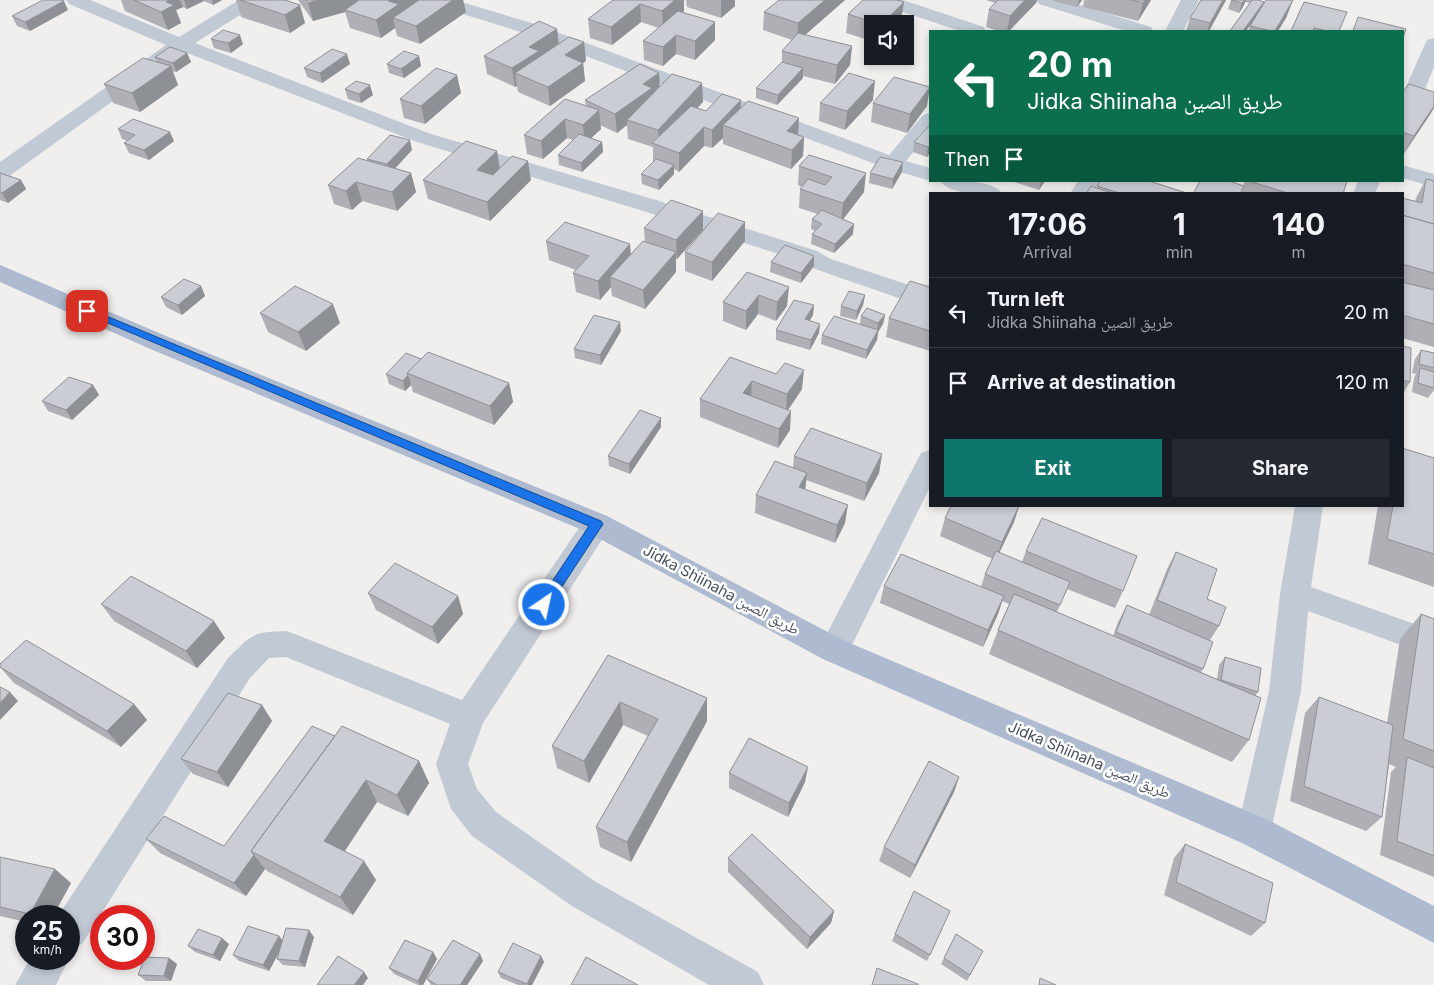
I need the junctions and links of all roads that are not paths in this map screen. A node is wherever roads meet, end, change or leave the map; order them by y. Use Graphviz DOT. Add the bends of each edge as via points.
graph roads {
  1 [pos="75,0"];
  2 [pos="252,0"];
  3 [pos="436,0"];
  4 [pos="885,0"];
  5 [pos="1045,0"];
  6 [pos="1190,0"];
  7 [pos="974,30"];
  8 [pos="1141,30"];
  9 [pos="1175,30"];
  10 [pos="180,44"];
  11 [pos="1434,44"];
  12 [pos="1413,100"];
  13 [pos="929,120"];
  14 [pos="893,164"];
  15 [pos="0,172"];
  16 [pos="1404,173"];
  17 [pos="929,175"];
  18 [pos="1434,181"];
  19 [pos="954,182"];
  20 [pos="986,192"];
  21 [pos="0,273"];
  22 [pos="929,301"];
  23 [pos="929,462"];
  24 [pos="1309,507"];
  25 [pos="597,524"];
  26 [pos="1295,594"];
  27 [pos="1434,644"];
  28 [pos="834,650"];
  29 [pos="469,717"];
  30 [pos="1254,831"];
  31 [pos="80,914"];
  32 [pos="1434,925"];
  33 [pos="44,970"];
  34 [pos="34,985"];
  35 [pos="745,985"];
  1 -- 10 [label="street"];
  2 -- 10 [label="street"];
  3 -- 14 [label="street" via="528,28"];
  4 -- 7 [label="street"];
  5 -- 8 [label="street"];
  6 -- 9 [label="street"];
  10 -- 15 [label="street"];
  10 -- 22 [label="street" via="424,138 809,256 823,264"];
  11 -- 12 [label="street"];
  13 -- 14 [label="street"];
  14 -- 17 [label="street"];
  16 -- 18 [label="street"];
  19 -- 20 [label="street"];
  21 -- 25 [label="main road, Jidka Shiinaha طريق الصين" via="157,342"];
  23 -- 28 [label="street"];
  24 -- 26 [label="street"];
  25 -- 28 [label="main road, Jidka Shiinaha طريق الصين"];
  25 -- 29 [label="street"];
  26 -- 27 [label="street"];
  26 -- 30 [label="street" via="1285,691"];
  28 -- 30 [label="main road, Jidka Shiinaha طريق الصين"];
  29 -- 31 [label="street" via="287,644 262,645 239,668"];
  29 -- 35 [label="street" via="452,764 463,798 484,824 584,894"];
  30 -- 32 [label="main road, Jidka Shiinaha طريق الصين"];
  33 -- 34 [label="street"];
}
